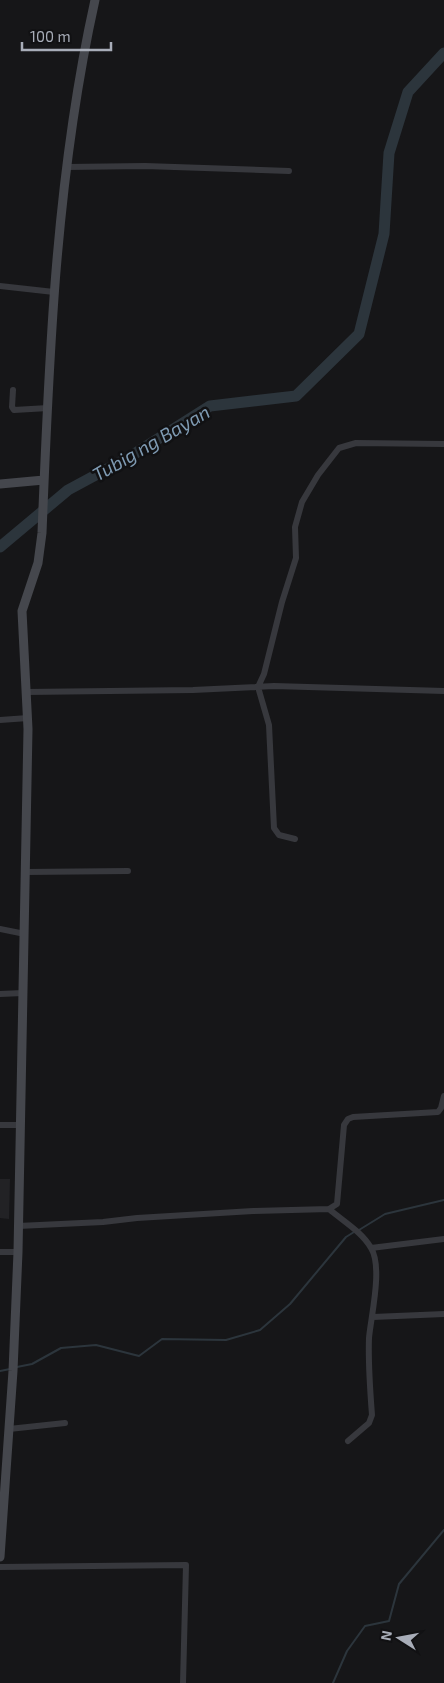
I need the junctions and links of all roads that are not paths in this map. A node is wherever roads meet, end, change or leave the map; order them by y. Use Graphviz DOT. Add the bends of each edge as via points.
graph roads {
  1 [pos="95,0"];
  2 [pos="67,167"];
  3 [pos="289,171"];
  4 [pos="0,286"];
  5 [pos="54,292"];
  6 [pos="13,390"];
  7 [pos="48,408"];
  8 [pos="444,444"];
  9 [pos="44,480"];
  10 [pos="0,484"];
  11 [pos="258,687"];
  12 [pos="444,691"];
  13 [pos="26,692"];
  14 [pos="28,718"];
  15 [pos="0,720"];
  16 [pos="295,839"];
  17 [pos="128,871"];
  18 [pos="26,872"];
  19 [pos="0,929"];
  20 [pos="25,934"];
  21 [pos="22,993"];
  22 [pos="0,994"];
  23 [pos="444,1096"];
  24 [pos="0,1125"];
  25 [pos="20,1125"];
  26 [pos="329,1210"];
  27 [pos="18,1226"];
  28 [pos="444,1239"];
  29 [pos="371,1248"];
  30 [pos="0,1252"];
  31 [pos="18,1252"];
  32 [pos="444,1314"];
  33 [pos="373,1317"];
  34 [pos="65,1423"];
  35 [pos="9,1429"];
  36 [pos="348,1441"];
  37 [pos="4,1446"];
  38 [pos="0,1556"];
  39 [pos="0,1568"];
  40 [pos="183,1683"];
  1 -- 2 [label="main road" via="75,102"];
  2 -- 3 [label="street"];
  2 -- 5 [label="main road"];
  4 -- 5 [label="street"];
  5 -- 7 [label="main road"];
  6 -- 7 [label="street" via="14,410"];
  7 -- 9 [label="main road"];
  8 -- 11 [label="street" via="356,443 339,448 318,475 302,502 295,527 296,558"];
  9 -- 10 [label="main road"];
  9 -- 13 [label="main road" via="38,563 22,611"];
  11 -- 12 [label="street"];
  11 -- 13 [label="street"];
  11 -- 16 [label="street" via="269,725 274,828 280,835"];
  13 -- 14 [label="main road"];
  14 -- 15 [label="street"];
  14 -- 18 [label="main road"];
  17 -- 18 [label="street"];
  18 -- 20 [label="main road"];
  19 -- 20 [label="street"];
  20 -- 21 [label="main road"];
  21 -- 22 [label="street"];
  21 -- 25 [label="main road"];
  23 -- 26 [label="street" via="438,1112 348,1119 344,1126 337,1204"];
  24 -- 25 [label="street"];
  25 -- 27 [label="main road"];
  26 -- 27 [label="street" via="253,1210"];
  26 -- 29 [label="street" via="354,1229"];
  27 -- 31 [label="main road"];
  28 -- 29 [label="street"];
  29 -- 33 [label="street" via="376,1259"];
  30 -- 31 [label="street"];
  31 -- 35 [label="main road"];
  32 -- 33 [label="street"];
  33 -- 36 [label="street" via="369,1347 372,1415 369,1423"];
  34 -- 35 [label="street"];
  35 -- 37 [label="main road"];
  37 -- 38 [label="main road"];
  39 -- 40 [label="street" via="186,1565"];
}
